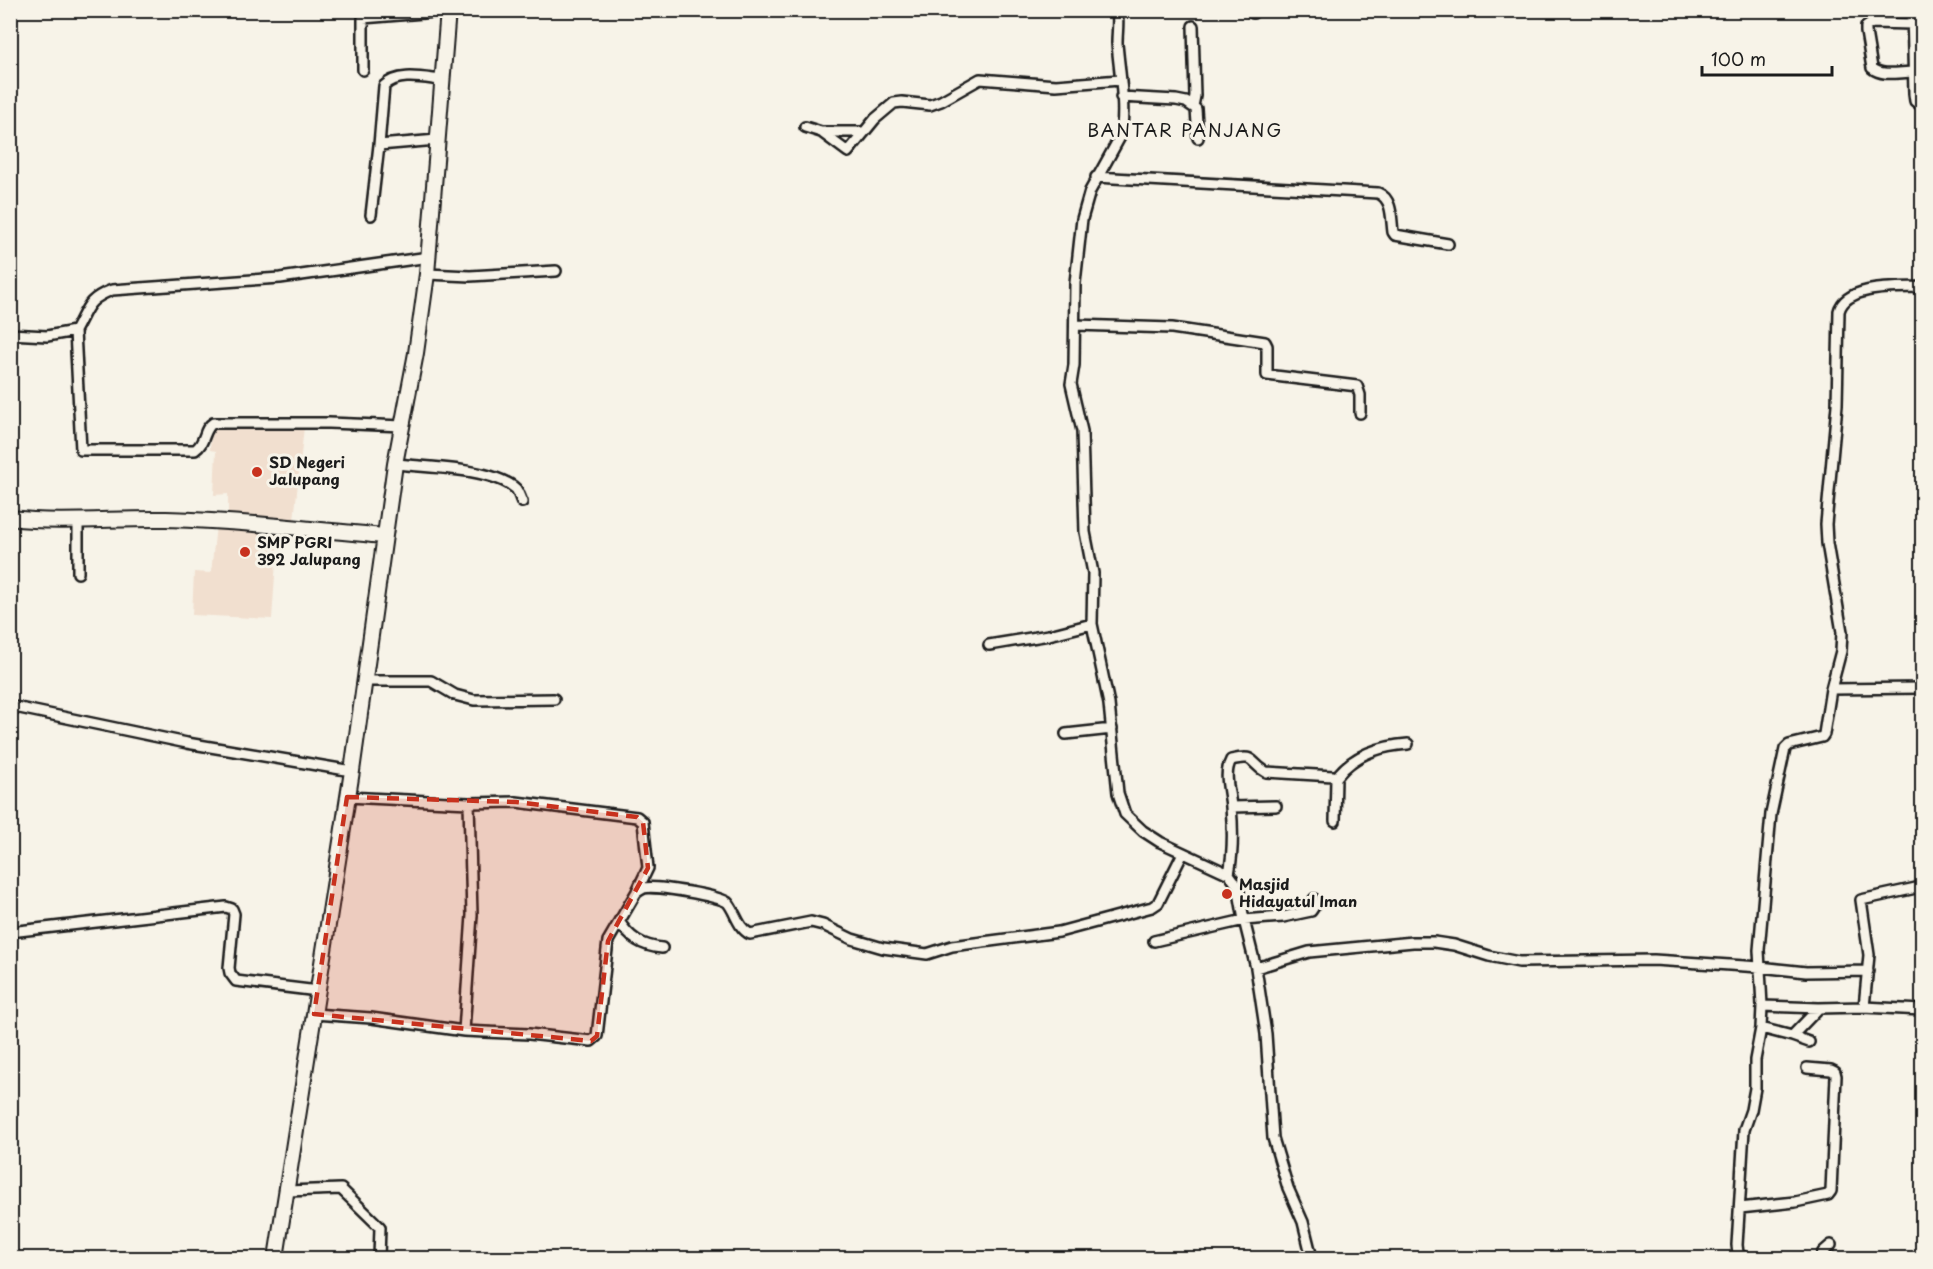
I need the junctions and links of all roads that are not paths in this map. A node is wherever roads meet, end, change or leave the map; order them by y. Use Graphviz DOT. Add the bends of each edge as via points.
graph roads {
  1 [pos="1117,10"];
  2 [pos="1912,10"];
  3 [pos="448,11"];
  4 [pos="1912,24"];
  5 [pos="1193,26"];
  6 [pos="363,70"];
  7 [pos="1913,72"];
  8 [pos="441,80"];
  9 [pos="1119,80"];
  10 [pos="1121,97"];
  11 [pos="1193,106"];
  12 [pos="1923,106"];
  13 [pos="805,127"];
  14 [pos="821,132"];
  15 [pos="864,132"];
  16 [pos="1198,138"];
  17 [pos="437,140"];
  18 [pos="379,145"];
  19 [pos="1096,177"];
  20 [pos="370,215"];
  21 [pos="1449,244"];
  22 [pos="429,257"];
  23 [pos="556,271"];
  24 [pos="427,274"];
  25 [pos="1923,287"];
  26 [pos="1075,325"];
  27 [pos="75,331"];
  28 [pos="10,334"];
  29 [pos="1360,413"];
  30 [pos="403,426"];
  31 [pos="395,464"];
  32 [pos="522,502"];
  33 [pos="10,518"];
  34 [pos="78,521"];
  35 [pos="384,536"];
  36 [pos="78,573"];
  37 [pos="1092,624"];
  38 [pos="989,645"];
  39 [pos="364,681"];
  40 [pos="1923,688"];
  41 [pos="1831,689"];
  42 [pos="554,699"];
  43 [pos="10,706"];
  44 [pos="1112,729"];
  45 [pos="1066,734"];
  46 [pos="1408,744"];
  47 [pos="352,771"];
  48 [pos="1336,778"];
  49 [pos="347,797"];
  50 [pos="469,803"];
  51 [pos="1276,806"];
  52 [pos="1231,807"];
  53 [pos="1335,821"];
  54 [pos="1183,853"];
  55 [pos="1229,874"];
  56 [pos="1916,888"];
  57 [pos="636,893"];
  58 [pos="1314,899"];
  59 [pos="1244,920"];
  60 [pos="619,921"];
  61 [pos="10,932"];
  62 [pos="1154,940"];
  63 [pos="662,948"];
  64 [pos="1760,967"];
  65 [pos="1256,968"];
  66 [pos="1868,971"];
  67 [pos="318,991"];
  68 [pos="1762,1006"];
  69 [pos="1864,1007"];
  70 [pos="1819,1008"];
  71 [pos="1923,1010"];
  72 [pos="314,1014"];
  73 [pos="1761,1028"];
  74 [pos="464,1030"];
  75 [pos="1792,1036"];
  76 [pos="1809,1042"];
  77 [pos="1807,1068"];
  78 [pos="287,1191"];
  79 [pos="1740,1208"];
  80 [pos="1831,1245"];
  81 [pos="276,1258"];
  82 [pos="379,1258"];
  83 [pos="1312,1258"];
  84 [pos="1744,1258"];
  85 [pos="1821,1258"];
  1 -- 9 [label="street"];
  2 -- 4 [label="street"];
  3 -- 6 [label="street" via="363,18"];
  3 -- 8 [label="street"];
  4 -- 7 [label="street"];
  4 -- 7 [label="street" via="1872,23 1866,32 1874,70"];
  5 -- 11 [label="street"];
  7 -- 12 [label="street" via="1915,101"];
  8 -- 17 [label="street"];
  8 -- 18 [label="street" via="396,78 384,86"];
  9 -- 10 [label="street"];
  9 -- 15 [label="street" via="1056,85 980,79 930,105 894,103"];
  10 -- 11 [label="street" via="1176,100"];
  10 -- 19 [label="street" via="1120,137"];
  11 -- 16 [label="street"];
  13 -- 14 [label="street"];
  14 -- 15 [label="street"];
  14 -- 15 [label="street" via="848,152"];
  17 -- 18 [label="street"];
  17 -- 22 [label="street"];
  18 -- 20 [label="street"];
  19 -- 21 [label="street" via="1378,193 1389,203 1395,235"];
  19 -- 26 [label="street" via="1082,219"];
  22 -- 24 [label="street"];
  22 -- 27 [label="street" via="280,278 112,290 89,303"];
  23 -- 24 [label="street"];
  24 -- 30 [label="street"];
  25 -- 41 [label="street" via="1853,294 1841,303 1839,311 1837,405 1826,524 1841,651"];
  26 -- 29 [label="street" via="1172,328 1265,342 1267,375 1357,386"];
  26 -- 37 [label="street" via="1071,384 1082,431 1085,532 1093,573"];
  27 -- 28 [label="street" via="47,336"];
  27 -- 30 [label="street" via="81,450 195,450 213,423"];
  30 -- 31 [label="street"];
  31 -- 32 [label="street" via="490,476 515,489"];
  31 -- 35 [label="street"];
  33 -- 34 [label="street"];
  34 -- 35 [label="street" via="178,519"];
  34 -- 36 [label="street"];
  35 -- 39 [label="street"];
  37 -- 38 [label="street"];
  37 -- 44 [label="street"];
  39 -- 42 [label="street" via="431,681 455,695 474,700"];
  39 -- 47 [label="street"];
  40 -- 41 [label="street"];
  41 -- 64 [label="street" via="1824,734 1785,749 1771,814"];
  43 -- 47 [label="street" via="187,743"];
  44 -- 45 [label="street"];
  44 -- 54 [label="street" via="1118,793 1125,814 1143,831"];
  46 -- 48 [label="street" via="1379,748 1348,764"];
  47 -- 49 [label="street"];
  48 -- 52 [label="street" via="1266,772 1254,760 1231,760 1227,768"];
  48 -- 53 [label="street"];
  49 -- 50 [label="street"];
  49 -- 67 [label="street"];
  50 -- 57 [label="street" via="525,803 637,817 643,822 648,868"];
  50 -- 74 [label="street" via="472,915"];
  51 -- 52 [label="street"];
  52 -- 55 [label="street"];
  54 -- 55 [label="street"];
  54 -- 57 [label="street" via="1158,903 1152,907 1059,932 952,946 927,954 883,948 811,922 750,934 744,931 727,902 718,897 657,888 642,888"];
  55 -- 59 [label="street" via="1238,886"];
  56 -- 66 [label="street" via="1862,900 1869,945"];
  57 -- 60 [label="street"];
  58 -- 59 [label="street" via="1311,911"];
  59 -- 62 [label="street"];
  59 -- 65 [label="street"];
  60 -- 63 [label="street" via="636,940"];
  60 -- 74 [label="street" via="608,941 597,1036 593,1040"];
  61 -- 67 [label="street" via="226,907 234,914 229,968 236,981"];
  64 -- 65 [label="street" via="1654,960 1519,962 1454,945 1413,942 1309,952"];
  64 -- 66 [label="street" via="1806,972"];
  64 -- 68 [label="street"];
  65 -- 83 [label="street" via="1266,1034 1273,1138"];
  66 -- 69 [label="street"];
  67 -- 72 [label="street"];
  68 -- 70 [label="street"];
  68 -- 73 [label="street"];
  69 -- 70 [label="street"];
  69 -- 71 [label="street"];
  70 -- 75 [label="street"];
  72 -- 74 [label="street"];
  72 -- 78 [label="street"];
  73 -- 75 [label="street"];
  73 -- 79 [label="street" via="1755,1088 1744,1130"];
  75 -- 76 [label="street"];
  77 -- 79 [label="street" via="1832,1070 1836,1076 1831,1191 1795,1202"];
  78 -- 81 [label="street"];
  78 -- 82 [label="street" via="340,1189 380,1227"];
  79 -- 84 [label="street" via="1737,1245"];
  80 -- 85 [label="street"];
}
